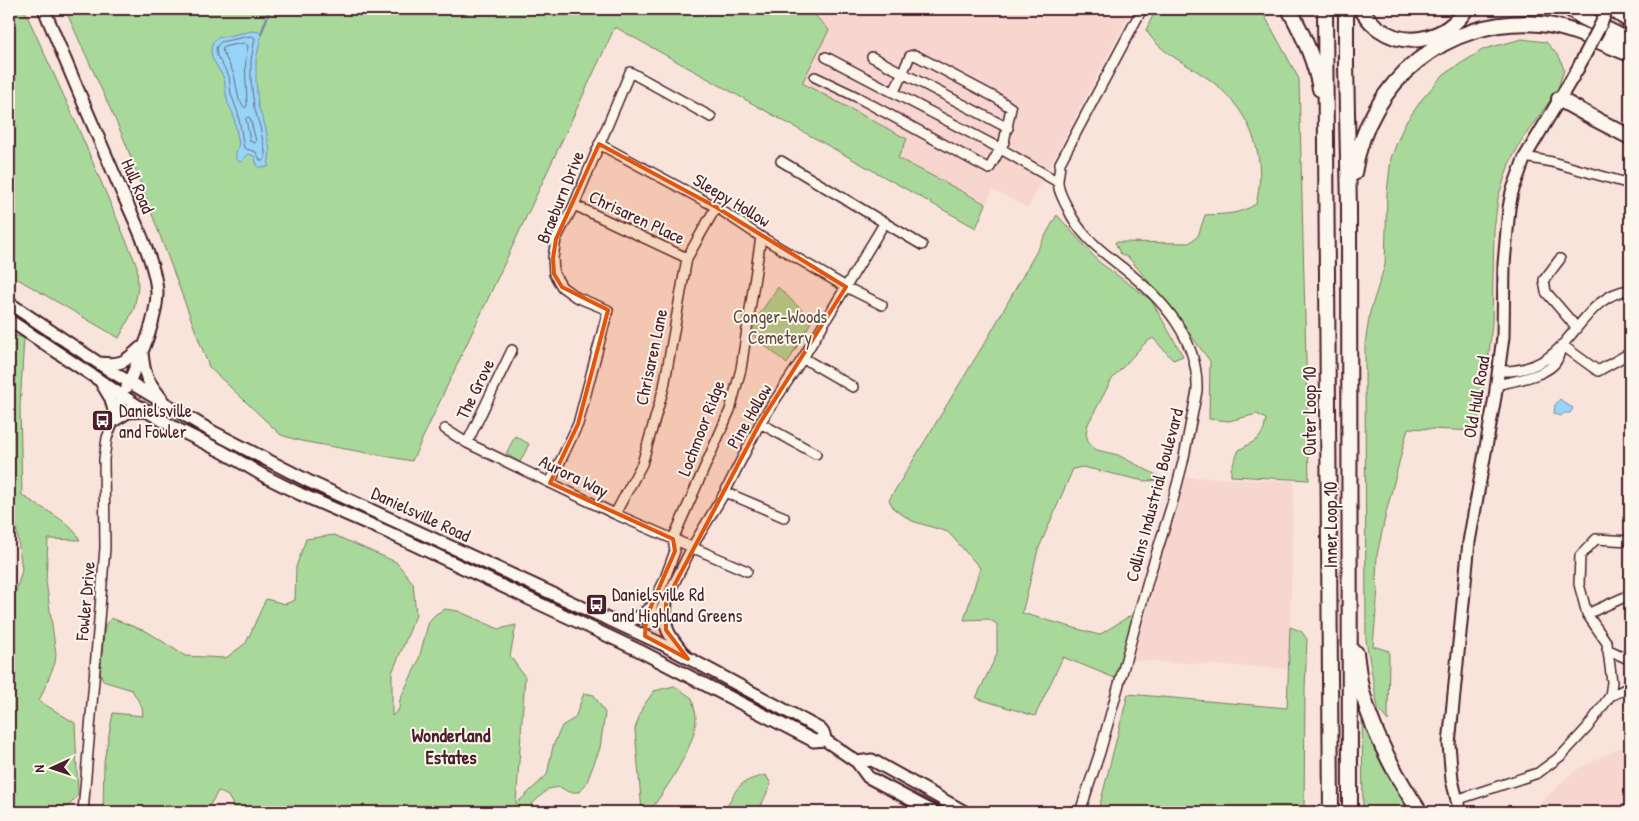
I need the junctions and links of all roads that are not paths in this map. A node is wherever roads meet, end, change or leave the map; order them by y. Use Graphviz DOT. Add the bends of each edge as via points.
graph roads {
  1 [pos="44,9"];
  2 [pos="1142,9"];
  3 [pos="1289,9"];
  4 [pos="1325,9"];
  5 [pos="1346,9"];
  6 [pos="1361,9"];
  7 [pos="1466,9"];
  8 [pos="1570,9"];
  9 [pos="1607,9"];
  10 [pos="1612,9"];
  11 [pos="1630,20"];
  12 [pos="1630,41"];
  13 [pos="1630,54"];
  14 [pos="826,57"];
  15 [pos="872,58"];
  16 [pos="901,73"];
  17 [pos="815,77"];
  18 [pos="894,92"];
  19 [pos="1560,99"];
  20 [pos="711,117"];
  21 [pos="1008,128"];
  22 [pos="1630,137"];
  23 [pos="599,144"];
  24 [pos="1001,148"];
  25 [pos="1525,157"];
  26 [pos="1327,160"];
  27 [pos="781,162"];
  28 [pos="1058,182"];
  29 [pos="1630,184"];
  30 [pos="574,206"];
  31 [pos="716,207"];
  32 [pos="1349,208"];
  33 [pos="885,222"];
  34 [pos="761,237"];
  35 [pos="922,245"];
  36 [pos="687,258"];
  37 [pos="1560,260"];
  38 [pos="846,287"];
  39 [pos="1630,290"];
  40 [pos="9,303"];
  41 [pos="882,305"];
  42 [pos="9,320"];
  43 [pos="1576,327"];
  44 [pos="1562,345"];
  45 [pos="143,347"];
  46 [pos="512,350"];
  47 [pos="1630,353"];
  48 [pos="803,358"];
  49 [pos="98,362"];
  50 [pos="1499,371"];
  51 [pos="99,381"];
  52 [pos="129,381"];
  53 [pos="1496,385"];
  54 [pos="853,387"];
  55 [pos="123,396"];
  56 [pos="165,403"];
  57 [pos="147,411"];
  58 [pos="114,418"];
  59 [pos="760,423"];
  60 [pos="444,429"];
  61 [pos="467,443"];
  62 [pos="816,454"];
  63 [pos="550,483"];
  64 [pos="318,486"];
  65 [pos="725,492"];
  66 [pos="312,499"];
  67 [pos="616,514"];
  68 [pos="784,517"];
  69 [pos="673,539"];
  70 [pos="1630,541"];
  71 [pos="692,547"];
  72 [pos="747,571"];
  73 [pos="1627,596"];
  74 [pos="666,601"];
  75 [pos="651,608"];
  76 [pos="1349,610"];
  77 [pos="1587,614"];
  78 [pos="612,621"];
  79 [pos="646,631"];
  80 [pos="1607,649"];
  81 [pos="640,651"];
  82 [pos="688,659"];
  83 [pos="1630,660"];
  84 [pos="1630,687"];
  85 [pos="1610,696"];
  86 [pos="825,740"];
  87 [pos="857,762"];
  88 [pos="1456,800"];
  89 [pos="919,809"];
  90 [pos="83,812"];
  91 [pos="934,812"];
  92 [pos="965,812"];
  93 [pos="1080,812"];
  94 [pos="1330,812"];
  95 [pos="1350,812"];
  96 [pos="1420,812"];
  97 [pos="1460,812"];
  1 -- 45 [label="main road, Hull Road" via="138,228 154,274 156,307"];
  2 -- 28 [label="street" via="1060,163"];
  3 -- 26 [label="highway" via="1301,29 1317,70"];
  4 -- 26 [label="highway, Outer Loop 10"];
  5 -- 32 [label="highway"];
  6 -- 7 [label="highway" via="1386,34 1417,40 1448,29"];
  8 -- 12 [label="highway"];
  9 -- 19 [label="main road, Old Hull Road, bridge"];
  10 -- 11 [label="highway"];
  13 -- 32 [label="highway" via="1568,30 1542,24 1489,26 1442,44 1417,60 1384,96 1356,157"];
  14 -- 18 [label="street"];
  15 -- 16 [label="street"];
  16 -- 18 [label="street"];
  16 -- 21 [label="street"];
  16 -- 21 [label="street" via="910,56 915,55 1011,108"];
  17 -- 24 [label="street" via="989,169"];
  18 -- 24 [label="street"];
  19 -- 22 [label="highway"];
  19 -- 25 [label="main road, Old Hull Road"];
  20 -- 23 [label="street, Braeburn Drive" via="630,72"];
  21 -- 24 [label="street"];
  23 -- 30 [label="street, Braeburn Drive"];
  23 -- 31 [label="street, Sleepy Hollow"];
  24 -- 28 [label="street"];
  25 -- 29 [label="street"];
  25 -- 50 [label="main road, Old Hull Road" via="1509,208"];
  26 -- 94 [label="highway, Outer Loop 10"];
  27 -- 33 [label="street"];
  28 -- 93 [label="street, Collins Industrial Boulevard" via="1069,212 1088,239 1153,295 1181,329 1191,348 1197,380 1196,402 1172,504"];
  30 -- 36 [label="street, Chrisaren Place"];
  30 -- 63 [label="street, Braeburn Drive" via="556,239 554,274 562,287 576,297 608,310 578,424"];
  31 -- 34 [label="street, Sleepy Hollow"];
  31 -- 36 [label="street, Chrisaren Lane"];
  32 -- 76 [label="highway, Inner Loop 10"];
  33 -- 35 [label="street"];
  33 -- 38 [label="street, Pine Hollow"];
  34 -- 38 [label="street, Sleepy Hollow"];
  34 -- 69 [label="street, Lochmoor Ridge" via="741,368 730,410"];
  36 -- 67 [label="street, Chrisaren Lane" via="664,387 642,464"];
  37 -- 43 [label="street" via="1544,280 1546,292"];
  38 -- 41 [label="street"];
  38 -- 48 [label="street, Pine Hollow"];
  39 -- 43 [label="street" via="1619,291 1601,301"];
  40 -- 49 [label="main road, Danielsville Road"];
  42 -- 51 [label="main road, Danielsville Road"];
  43 -- 44 [label="street"];
  44 -- 47 [label="street" via="1598,371"];
  44 -- 50 [label="street" via="1537,364 1522,370"];
  44 -- 53 [label="street" via="1556,362 1542,372"];
  45 -- 49 [label="main road" via="124,362"];
  45 -- 52 [label="main road, Hull Road"];
  45 -- 56 [label="main road" via="146,378"];
  46 -- 61 [label="street, The Grove"];
  48 -- 54 [label="street"];
  48 -- 59 [label="street, Pine Hollow"];
  49 -- 52 [label="main road, Danielsville Road"];
  50 -- 53 [label="main road, Old Hull Road"];
  51 -- 55 [label="main road, Danielsville Road"];
  51 -- 58 [label="main road" via="111,399"];
  52 -- 55 [label="main road, Hull Road"];
  52 -- 56 [label="main road, Danielsville Road"];
  53 -- 88 [label="main road, Old Hull Road" via="1467,561 1450,744 1450,771"];
  55 -- 57 [label="main road, Danielsville Road"];
  55 -- 58 [label="street, Fowler Drive"];
  56 -- 64 [label="main road, Danielsville Road" via="213,432"];
  57 -- 58 [label="main road" via="128,412"];
  57 -- 66 [label="main road, Danielsville Road"];
  58 -- 90 [label="street, Fowler Drive" via="106,438 104,458 106,548"];
  59 -- 62 [label="street"];
  59 -- 65 [label="street, Pine Hollow"];
  60 -- 61 [label="street, Aurora Way"];
  61 -- 63 [label="street, Aurora Way"];
  63 -- 67 [label="street, Aurora Way"];
  64 -- 66 [label="main road"];
  64 -- 78 [label="main road, Danielsville Road"];
  65 -- 68 [label="street"];
  65 -- 71 [label="street, Pine Hollow"];
  66 -- 81 [label="main road, Danielsville Road"];
  67 -- 69 [label="street, Aurora Way"];
  69 -- 71 [label="street, Aurora Way"];
  69 -- 75 [label="street" via="674,551"];
  70 -- 77 [label="street" via="1596,539 1580,556 1579,584"];
  71 -- 72 [label="street"];
  71 -- 74 [label="street, Pine Hollow"];
  73 -- 77 [label="street"];
  74 -- 79 [label="street, Pine Hollow"];
  74 -- 82 [label="main road" via="666,630"];
  75 -- 78 [label="main road" via="632,621"];
  75 -- 79 [label="street" via="646,618"];
  76 -- 95 [label="highway, Inner Loop 10"];
  76 -- 96 [label="highway" via="1362,693 1379,742"];
  77 -- 80 [label="street" via="1607,643"];
  78 -- 79 [label="main road, Danielsville Road"];
  79 -- 81 [label="street"];
  79 -- 82 [label="main road, Danielsville Road"];
  80 -- 83 [label="street"];
  80 -- 85 [label="street" via="1612,682"];
  81 -- 86 [label="main road, Danielsville Road" via="814,741"];
  82 -- 86 [label="main road, Danielsville Road" via="820,729"];
  84 -- 85 [label="street"];
  85 -- 88 [label="street" via="1588,728 1562,755 1538,773"];
  86 -- 87 [label="main road, Danielsville Road"];
  87 -- 89 [label="main road, Danielsville Road" via="868,777"];
  87 -- 92 [label="main road, Danielsville Road" via="872,760"];
  88 -- 97 [label="main road, Old Hull Road"];
  89 -- 91 [label="main road, Danielsville Road"];
}
